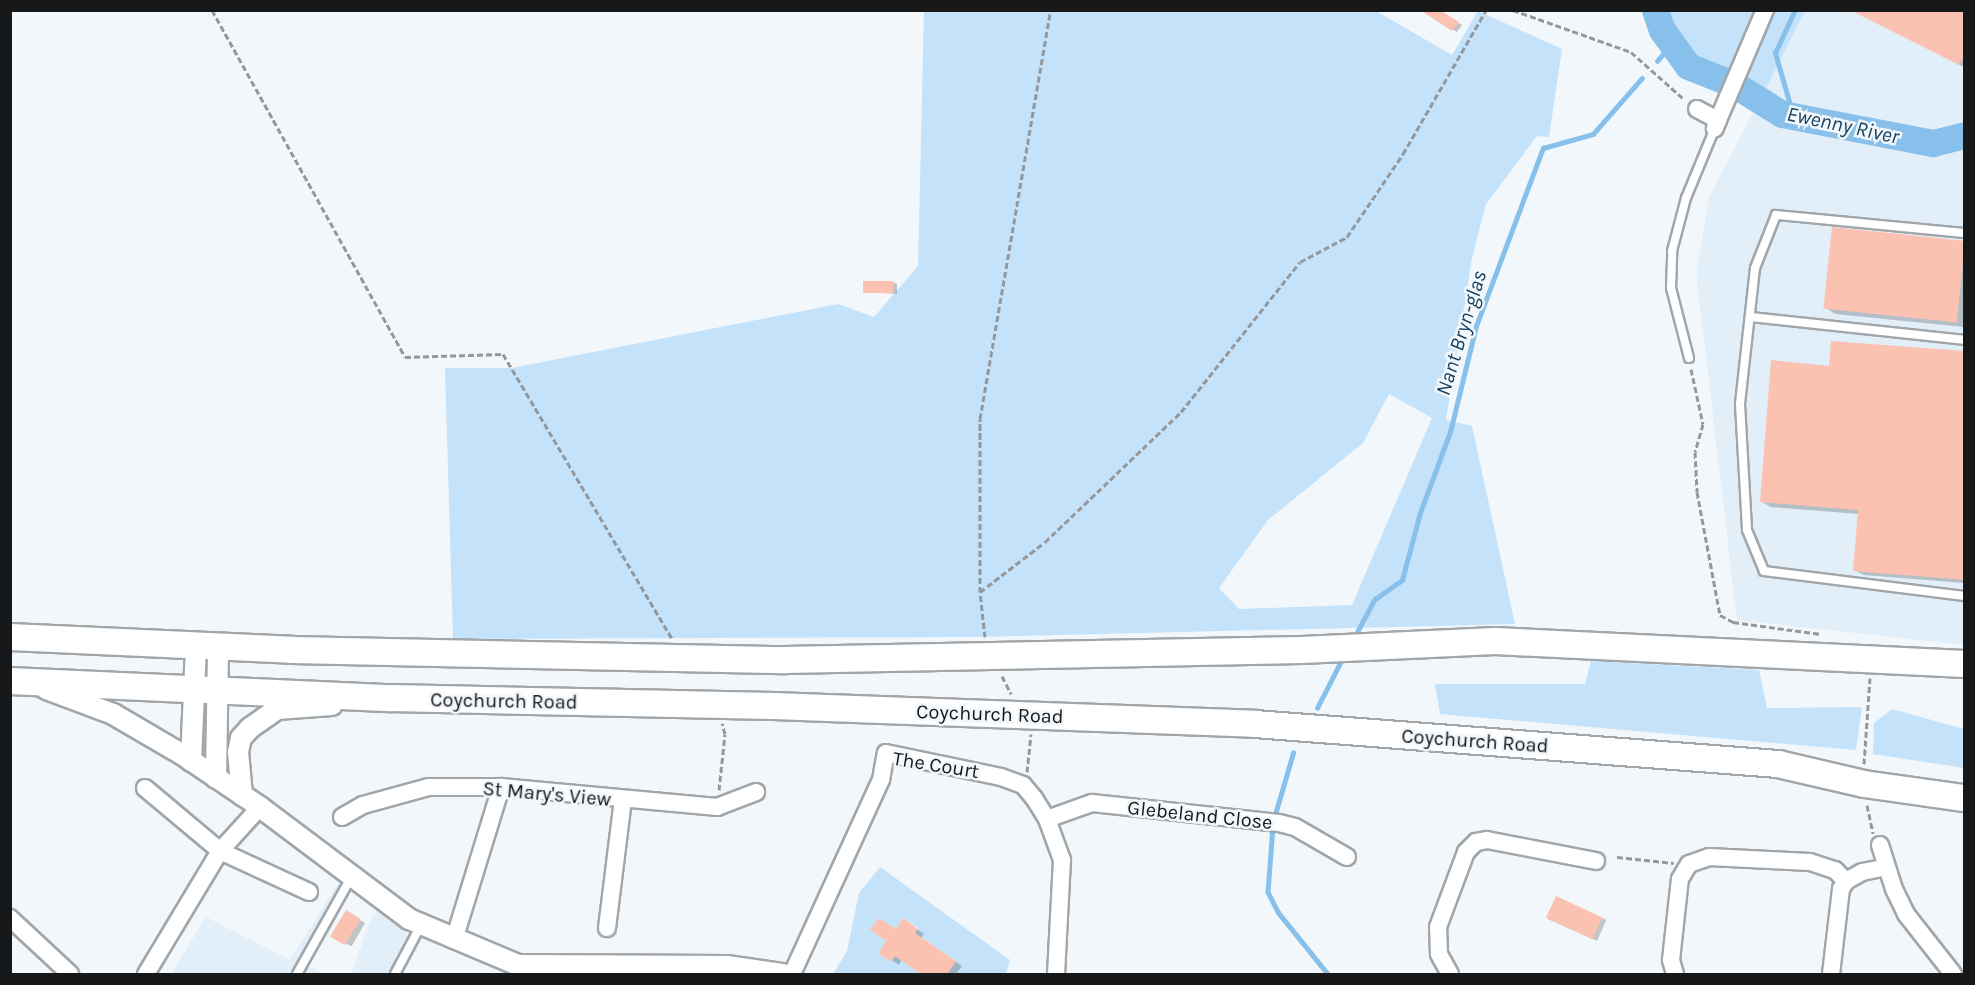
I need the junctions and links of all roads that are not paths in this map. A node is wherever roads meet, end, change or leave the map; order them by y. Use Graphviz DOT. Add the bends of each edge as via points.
graph roads {
  1 [pos="1765,10"];
  2 [pos="1697,109"];
  3 [pos="1719,118"];
  4 [pos="1965,233"];
  5 [pos="1750,317"];
  6 [pos="1965,340"];
  7 [pos="1689,358"];
  8 [pos="1965,596"];
  9 [pos="10,637"];
  10 [pos="207,646"];
  11 [pos="1965,664"];
  12 [pos="16,681"];
  13 [pos="207,690"];
  14 [pos="391,698"];
  15 [pos="191,761"];
  16 [pos="216,778"];
  17 [pos="501,787"];
  18 [pos="146,788"];
  19 [pos="756,792"];
  20 [pos="242,795"];
  21 [pos="1965,798"];
  22 [pos="623,800"];
  23 [pos="260,807"];
  24 [pos="342,817"];
  25 [pos="1047,819"];
  26 [pos="1877,842"];
  27 [pos="220,851"];
  28 [pos="1347,857"];
  29 [pos="1596,861"];
  30 [pos="1887,867"];
  31 [pos="352,876"];
  32 [pos="1846,880"];
  33 [pos="309,892"];
  34 [pos="10,918"];
  35 [pos="422,925"];
  36 [pos="607,928"];
  37 [pos="454,940"];
  38 [pos="628,971"];
  39 [pos="70,975"];
  40 [pos="146,975"];
  41 [pos="297,975"];
  42 [pos="395,975"];
  43 [pos="783,975"];
  44 [pos="792,975"];
  45 [pos="1056,975"];
  46 [pos="1450,975"];
  47 [pos="1675,975"];
  48 [pos="1831,975"];
  49 [pos="1953,975"];
  1 -- 3 [label="street"];
  2 -- 3 [label="street"];
  3 -- 7 [label="lane" via="1686,198 1672,251 1671,288"];
  4 -- 5 [label="lane" via="1776,215 1755,268"];
  5 -- 6 [label="lane"];
  5 -- 8 [label="lane" via="1740,404 1747,530 1764,571"];
  9 -- 10 [label="main road"];
  10 -- 11 [label="main road" via="784,660 1495,641"];
  10 -- 13 [label="street"];
  12 -- 13 [label="main road, Coychurch Road"];
  12 -- 15 [label="street" via="113,714"];
  13 -- 14 [label="main road, Coychurch Road"];
  13 -- 15 [label="street"];
  13 -- 16 [label="street"];
  14 -- 20 [label="street" via="277,709 265,715 241,738"];
  14 -- 21 [label="main road, Coychurch Road" via="1255,724 1778,764 1864,784"];
  15 -- 16 [label="street"];
  16 -- 20 [label="street"];
  17 -- 22 [label="street, St Mary's View"];
  17 -- 24 [label="street, St Mary's View" via="429,787 363,805"];
  17 -- 37 [label="street"];
  18 -- 27 [label="street"];
  19 -- 22 [label="street, St Mary's View" via="717,807"];
  20 -- 23 [label="street"];
  22 -- 36 [label="street"];
  23 -- 27 [label="street"];
  23 -- 31 [label="street"];
  25 -- 28 [label="street, Glebeland Close" via="1092,803 1271,822 1295,827"];
  25 -- 44 [label="street, The Court" via="1023,785 961,766 886,753 881,780"];
  25 -- 45 [label="street" via="1062,860 1064,881"];
  26 -- 30 [label="street"];
  27 -- 33 [label="street"];
  27 -- 40 [label="street"];
  29 -- 46 [label="street" via="1487,840 1476,842 1466,852 1438,927 1439,954"];
  30 -- 32 [label="street"];
  30 -- 49 [label="street" via="1906,914"];
  31 -- 35 [label="street"];
  31 -- 41 [label="lane"];
  32 -- 47 [label="street" via="1824,865 1810,862 1709,857 1689,864 1680,879 1671,960"];
  32 -- 48 [label="street" via="1838,899"];
  34 -- 39 [label="street"];
  35 -- 37 [label="street"];
  35 -- 42 [label="lane"];
  37 -- 38 [label="street" via="518,965"];
  38 -- 43 [label="street" via="764,969"];
}
